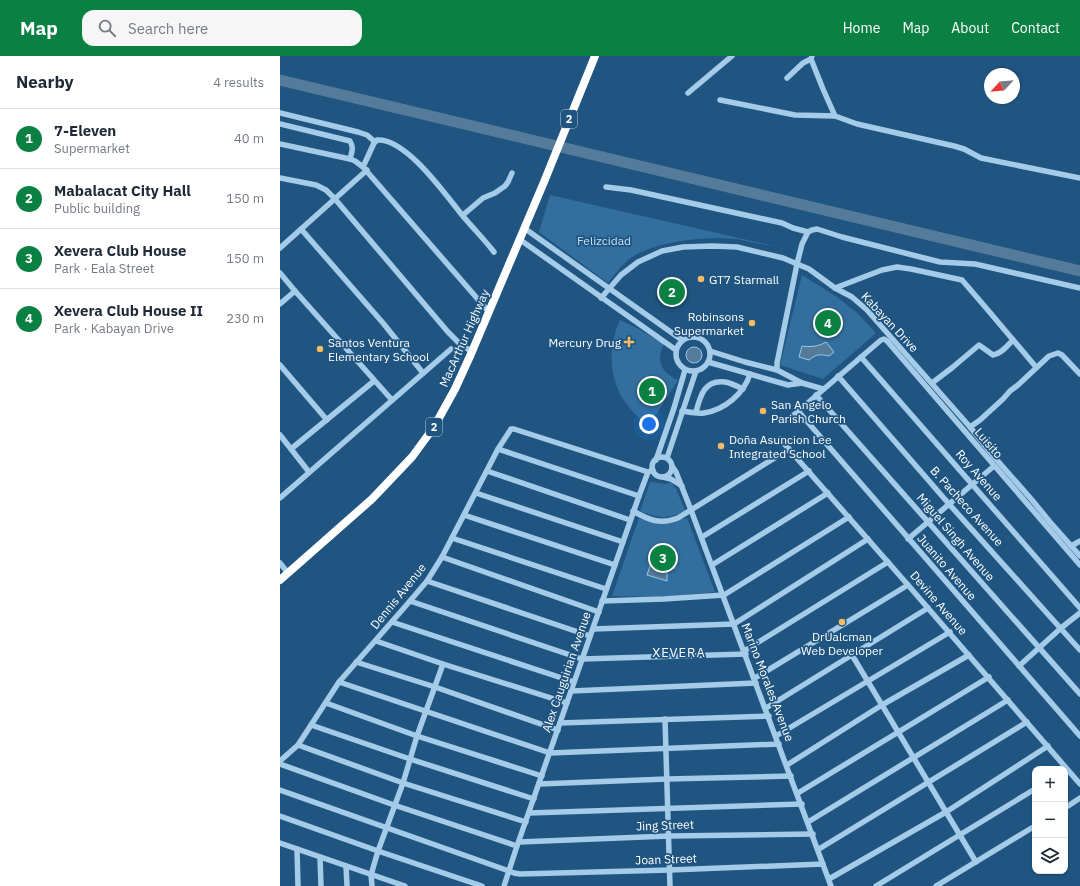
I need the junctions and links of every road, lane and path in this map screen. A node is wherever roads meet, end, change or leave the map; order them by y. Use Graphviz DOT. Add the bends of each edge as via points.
graph roads {
  1 [pos="595,56"];
  2 [pos="732,56"];
  3 [pos="812,58"];
  4 [pos="787,78"];
  5 [pos="688,93"];
  6 [pos="720,100"];
  7 [pos="280,113"];
  8 [pos="835,116"];
  9 [pos="280,124"];
  10 [pos="375,142"];
  11 [pos="280,144"];
  12 [pos="350,159"];
  13 [pos="365,169"];
  14 [pos="512,173"];
  15 [pos="280,178"];
  16 [pos="1080,178"];
  17 [pos="606,187"];
  18 [pos="335,199"];
  19 [pos="463,216"];
  20 [pos="524,228"];
  21 [pos="301,229"];
  22 [pos="808,232"];
  23 [pos="519,240"];
  24 [pos="280,248"];
  25 [pos="494,252"];
  26 [pos="797,264"];
  27 [pos="280,273"];
  28 [pos="835,288"];
  29 [pos="1080,288"];
  30 [pos="609,289"];
  31 [pos="295,291"];
  32 [pos="602,298"];
  33 [pos="280,304"];
  34 [pos="489,312"];
  35 [pos="682,340"];
  36 [pos="1013,340"];
  37 [pos="451,349"];
  38 [pos="676,350"];
  39 [pos="710,351"];
  40 [pos="472,352"];
  41 [pos="860,356"];
  42 [pos="708,362"];
  43 [pos="280,365"];
  44 [pos="1036,367"];
  45 [pos="685,370"];
  46 [pos="777,370"];
  47 [pos="696,371"];
  48 [pos="424,373"];
  49 [pos="750,374"];
  50 [pos="1080,374"];
  51 [pos="838,376"];
  52 [pos="374,381"];
  53 [pos="802,383"];
  54 [pos="932,383"];
  55 [pos="742,389"];
  56 [pos="823,389"];
  57 [pos="816,395"];
  58 [pos="392,400"];
  59 [pos="682,411"];
  60 [pos="798,411"];
  61 [pos="696,412"];
  62 [pos="789,419"];
  63 [pos="327,420"];
  64 [pos="970,427"];
  65 [pos="280,435"];
  66 [pos="780,438"];
  67 [pos="498,449"];
  68 [pos="789,449"];
  69 [pos="291,450"];
  70 [pos="667,458"];
  71 [pos="656,460"];
  72 [pos="672,466"];
  73 [pos="994,466"];
  74 [pos="650,471"];
  75 [pos="808,471"];
  76 [pos="309,472"];
  77 [pos="487,472"];
  78 [pos="662,477"];
  79 [pos="972,484"];
  80 [pos="682,487"];
  81 [pos="476,493"];
  82 [pos="828,493"];
  83 [pos="638,496"];
  84 [pos="280,498"];
  85 [pos="949,504"];
  86 [pos="691,510"];
  87 [pos="633,511"];
  88 [pos="464,515"];
  89 [pos="849,517"];
  90 [pos="630,520"];
  91 [pos="928,521"];
  92 [pos="702,537"];
  93 [pos="452,538"];
  94 [pos="908,538"];
  95 [pos="868,539"];
  96 [pos="1080,541"];
  97 [pos="623,542"];
  98 [pos="1071,546"];
  99 [pos="1080,556"];
  100 [pos="442,557"];
  101 [pos="888,562"];
  102 [pos="280,564"];
  103 [pos="615,565"];
  104 [pos="712,565"];
  105 [pos="1080,565"];
  106 [pos="283,576"];
  107 [pos="427,580"];
  108 [pos="908,585"];
  109 [pos="606,590"];
  110 [pos="724,595"];
  111 [pos="410,601"];
  112 [pos="602,601"];
  113 [pos="928,608"];
  114 [pos="1080,608"];
  115 [pos="598,612"];
  116 [pos="1080,613"];
  117 [pos="392,622"];
  118 [pos="734,624"];
  119 [pos="1061,628"];
  120 [pos="593,629"];
  121 [pos="950,632"];
  122 [pos="590,636"];
  123 [pos="376,641"];
  124 [pos="1039,648"];
  125 [pos="1080,650"];
  126 [pos="745,653"];
  127 [pos="969,654"];
  128 [pos="852,655"];
  129 [pos="582,659"];
  130 [pos="356,662"];
  131 [pos="443,664"];
  132 [pos="1019,666"];
  133 [pos="988,677"];
  134 [pos="755,681"];
  135 [pos="339,682"];
  136 [pos="574,682"];
  137 [pos="868,682"];
  138 [pos="435,686"];
  139 [pos="571,691"];
  140 [pos="1080,694"];
  141 [pos="1008,700"];
  142 [pos="326,703"];
  143 [pos="567,703"];
  144 [pos="882,705"];
  145 [pos="766,708"];
  146 [pos="427,712"];
  147 [pos="769,716"];
  148 [pos="665,719"];
  149 [pos="1028,722"];
  150 [pos="560,723"];
  151 [pos="311,725"];
  152 [pos="558,730"];
  153 [pos="898,732"];
  154 [pos="417,736"];
  155 [pos="776,736"];
  156 [pos="1080,736"];
  157 [pos="779,744"];
  158 [pos="298,745"];
  159 [pos="1048,746"];
  160 [pos="666,748"];
  161 [pos="550,753"];
  162 [pos="914,758"];
  163 [pos="410,759"];
  164 [pos="280,762"];
  165 [pos="787,765"];
  166 [pos="1063,766"];
  167 [pos="1068,772"];
  168 [pos="542,776"];
  169 [pos="790,776"];
  170 [pos="667,779"];
  171 [pos="928,782"];
  172 [pos="403,783"];
  173 [pos="539,784"];
  174 [pos="1080,784"];
  175 [pos="280,790"];
  176 [pos="1032,791"];
  177 [pos="798,793"];
  178 [pos="1080,798"];
  179 [pos="534,799"];
  180 [pos="802,804"];
  181 [pos="394,805"];
  182 [pos="1068,806"];
  183 [pos="668,808"];
  184 [pos="946,812"];
  185 [pos="529,813"];
  186 [pos="280,816"];
  187 [pos="526,822"];
  188 [pos="808,822"];
  189 [pos="386,827"];
  190 [pos="1032,828"];
  191 [pos="813,834"];
  192 [pos="960,835"];
  193 [pos="669,836"];
  194 [pos="280,843"];
  195 [pos="518,844"];
  196 [pos="297,849"];
  197 [pos="819,850"];
  198 [pos="378,851"];
  199 [pos="320,857"];
  200 [pos="976,862"];
  201 [pos="824,864"];
  202 [pos="346,866"];
  203 [pos="670,870"];
  204 [pos="509,871"];
  205 [pos="371,875"];
  206 [pos="829,879"];
  207 [pos="398,885"];
  208 [pos="298,886"];
  209 [pos="321,886"];
  210 [pos="347,886"];
  211 [pos="372,886"];
  212 [pos="405,886"];
  213 [pos="482,886"];
  214 [pos="504,886"];
  215 [pos="670,886"];
  216 [pos="831,886"];
  217 [pos="876,886"];
  218 [pos="936,886"];
  1 -- 20 [label="highway, MacArthur Highway / 2"];
  2 -- 5 [label="street"];
  3 -- 4 [label="street"];
  3 -- 8 [label="street"];
  6 -- 8 [label="street" via="795,115"];
  7 -- 10 [label="street" via="358,132"];
  8 -- 16 [label="street" via="857,124 954,146 981,158"];
  9 -- 12 [label="street" via="350,141 353,146"];
  10 -- 13 [label="street"];
  10 -- 19 [label="street" via="382,140 393,144 420,164"];
  11 -- 12 [label="street"];
  12 -- 13 [label="street"];
  13 -- 18 [label="street"];
  13 -- 34 [label="street"];
  14 -- 19 [label="street" via="505,186 483,198"];
  15 -- 18 [label="street" via="316,185"];
  17 -- 22 [label="street" via="631,190 782,223"];
  18 -- 21 [label="street"];
  18 -- 40 [label="street" via="451,336"];
  19 -- 25 [label="street"];
  20 -- 23 [label="highway, MacArthur Highway / 2"];
  20 -- 30 [label="street"];
  21 -- 24 [label="street"];
  21 -- 48 [label="street"];
  22 -- 26 [label="street"];
  22 -- 29 [label="street" via="817,229 940,262 975,264"];
  23 -- 32 [label="street"];
  23 -- 34 [label="highway, MacArthur Highway / 2"];
  26 -- 28 [label="street, Kabayan Drive" via="809,269"];
  26 -- 30 [label="street, Kabayan Drive" via="737,247 684,248 662,251 638,262 621,275"];
  26 -- 46 [label="street"];
  27 -- 31 [label="street"];
  28 -- 36 [label="street" via="897,267 962,280"];
  28 -- 54 [label="street, Kabayan Drive" via="852,297 867,310"];
  30 -- 32 [label="street, Kabayan Drive"];
  30 -- 35 [label="street"];
  31 -- 33 [label="street"];
  31 -- 52 [label="street"];
  32 -- 38 [label="street"];
  34 -- 40 [label="highway, MacArthur Highway / 2"];
  35 -- 38 [label="street"];
  35 -- 39 [label="street" via="690,337 699,338 706,342"];
  36 -- 44 [label="street"];
  36 -- 54 [label="street" via="993,355 979,345"];
  37 -- 48 [label="street"];
  38 -- 45 [label="street" via="677,362"];
  39 -- 42 [label="street"];
  39 -- 46 [label="street"];
  40 -- 106 [label="highway, MacArthur Highway / 2" via="445,408 412,457 372,499"];
  41 -- 51 [label="street"];
  41 -- 73 [label="street, Luisito" via="881,340 887,341"];
  41 -- 79 [label="street, Roy Avenue"];
  42 -- 47 [label="street"];
  42 -- 49 [label="street"];
  43 -- 63 [label="street"];
  44 -- 50 [label="street" via="1049,356 1058,353"];
  44 -- 64 [label="street"];
  45 -- 47 [label="street"];
  45 -- 71 [label="street"];
  46 -- 53 [label="street"];
  47 -- 59 [label="street"];
  48 -- 58 [label="street"];
  49 -- 53 [label="street" via="788,386"];
  49 -- 55 [label="street"];
  51 -- 56 [label="street"];
  51 -- 85 [label="street, B. Pacheco Avenue"];
  52 -- 58 [label="street"];
  52 -- 63 [label="street"];
  53 -- 56 [label="street"];
  54 -- 64 [label="street, Kabayan Drive"];
  55 -- 61 [label="street" via="723,406 712,411"];
  55 -- 61 [label="street" via="726,382 709,385 698,402"];
  56 -- 57 [label="street"];
  57 -- 60 [label="street"];
  57 -- 91 [label="street, Miguel Singh Avenue"];
  58 -- 76 [label="street"];
  59 -- 61 [label="street"];
  59 -- 70 [label="street"];
  60 -- 62 [label="street"];
  60 -- 94 [label="street, Juanito Avenue"];
  63 -- 69 [label="street"];
  64 -- 98 [label="street, Kabayan Drive"];
  65 -- 69 [label="street"];
  66 -- 68 [label="street, Devine Avenue"];
  67 -- 74 [label="street, Dennis Avenue" via="511,429 514,429"];
  67 -- 77 [label="street, Dennis Avenue"];
  67 -- 83 [label="street"];
  68 -- 75 [label="street, Devine Avenue"];
  68 -- 86 [label="street"];
  69 -- 76 [label="street"];
  70 -- 71 [label="street"];
  70 -- 72 [label="street"];
  71 -- 74 [label="street"];
  72 -- 78 [label="street" via="669,474"];
  72 -- 80 [label="street, Marino Morales Avenue"];
  73 -- 79 [label="street"];
  73 -- 105 [label="street, Luisito"];
  74 -- 78 [label="street"];
  74 -- 83 [label="street, Alex Cauguirian Avenue"];
  75 -- 82 [label="street, Devine Avenue"];
  75 -- 92 [label="street"];
  76 -- 84 [label="street"];
  77 -- 81 [label="street, Dennis Avenue"];
  77 -- 90 [label="street"];
  78 -- 80 [label="street" via="671,479"];
  79 -- 85 [label="street"];
  79 -- 114 [label="street, Roy Avenue"];
  80 -- 86 [label="street, Marino Morales Avenue"];
  81 -- 88 [label="street, Dennis Avenue"];
  81 -- 97 [label="street"];
  82 -- 89 [label="street, Devine Avenue"];
  82 -- 104 [label="street"];
  83 -- 87 [label="street, Alex Cauguirian Avenue"];
  85 -- 91 [label="street"];
  85 -- 119 [label="street, B. Pacheco Avenue"];
  86 -- 87 [label="street" via="678,518 662,522"];
  86 -- 92 [label="street, Marino Morales Avenue"];
  87 -- 90 [label="street, Alex Cauguirian Avenue"];
  88 -- 93 [label="street, Dennis Avenue"];
  88 -- 103 [label="street"];
  89 -- 95 [label="street, Devine Avenue"];
  89 -- 110 [label="street"];
  90 -- 97 [label="street, Alex Cauguirian Avenue"];
  91 -- 94 [label="street"];
  91 -- 124 [label="street, Miguel Singh Avenue"];
  92 -- 104 [label="street, Marino Morales Avenue"];
  93 -- 100 [label="street, Dennis Avenue"];
  93 -- 109 [label="street"];
  94 -- 132 [label="street, Juanito Avenue"];
  95 -- 101 [label="street, Devine Avenue"];
  95 -- 118 [label="street"];
  96 -- 98 [label="street"];
  97 -- 103 [label="street, Alex Cauguirian Avenue"];
  98 -- 99 [label="street, Kabayan Drive"];
  100 -- 107 [label="street, Dennis Avenue"];
  100 -- 115 [label="street"];
  101 -- 108 [label="street, Devine Avenue"];
  101 -- 126 [label="street"];
  102 -- 106 [label="street"];
  103 -- 109 [label="street, Alex Cauguirian Avenue"];
  104 -- 110 [label="street, Marino Morales Avenue"];
  107 -- 111 [label="street, Dennis Avenue"];
  107 -- 122 [label="street"];
  108 -- 113 [label="street, Devine Avenue"];
  108 -- 134 [label="street"];
  109 -- 112 [label="street, Alex Cauguirian Avenue"];
  110 -- 112 [label="street"];
  110 -- 118 [label="street, Marino Morales Avenue"];
  111 -- 117 [label="street, Dennis Avenue"];
  111 -- 129 [label="street"];
  112 -- 115 [label="street, Alex Cauguirian Avenue"];
  113 -- 121 [label="street, Devine Avenue"];
  113 -- 128 [label="street"];
  115 -- 120 [label="street, Alex Cauguirian Avenue"];
  116 -- 119 [label="street"];
  117 -- 123 [label="street, Dennis Avenue"];
  117 -- 136 [label="street"];
  118 -- 120 [label="street"];
  118 -- 126 [label="street, Marino Morales Avenue"];
  119 -- 124 [label="street"];
  119 -- 125 [label="street, B. Pacheco Avenue"];
  120 -- 122 [label="street, Alex Cauguirian Avenue"];
  121 -- 127 [label="street, Devine Avenue"];
  121 -- 137 [label="street"];
  122 -- 129 [label="street, Alex Cauguirian Avenue"];
  123 -- 130 [label="street, Dennis Avenue"];
  123 -- 131 [label="street"];
  124 -- 132 [label="street"];
  124 -- 140 [label="street, Miguel Singh Avenue"];
  126 -- 129 [label="street"];
  126 -- 134 [label="street, Marino Morales Avenue"];
  127 -- 133 [label="street, Devine Avenue"];
  127 -- 144 [label="street"];
  128 -- 137 [label="street"];
  128 -- 145 [label="street"];
  129 -- 136 [label="street, Alex Cauguirian Avenue"];
  130 -- 135 [label="street, Dennis Avenue"];
  130 -- 138 [label="street"];
  131 -- 138 [label="street"];
  131 -- 143 [label="street"];
  132 -- 156 [label="street, Juanito Avenue"];
  133 -- 141 [label="street, Devine Avenue"];
  133 -- 153 [label="street"];
  134 -- 139 [label="street"];
  134 -- 145 [label="street, Marino Morales Avenue"];
  135 -- 142 [label="street, Dennis Avenue"];
  135 -- 146 [label="street"];
  136 -- 139 [label="street, Alex Cauguirian Avenue"];
  137 -- 144 [label="street"];
  137 -- 155 [label="street"];
  138 -- 146 [label="street"];
  138 -- 152 [label="street"];
  139 -- 143 [label="street, Alex Cauguirian Avenue"];
  141 -- 149 [label="street, Devine Avenue"];
  141 -- 162 [label="street"];
  142 -- 151 [label="street, Dennis Avenue"];
  142 -- 154 [label="street"];
  143 -- 150 [label="street, Alex Cauguirian Avenue"];
  144 -- 153 [label="street"];
  144 -- 165 [label="street"];
  145 -- 147 [label="street, Marino Morales Avenue"];
  146 -- 154 [label="street"];
  146 -- 161 [label="street"];
  147 -- 148 [label="street"];
  147 -- 155 [label="street, Marino Morales Avenue"];
  148 -- 150 [label="street"];
  148 -- 160 [label="street"];
  149 -- 159 [label="street, Devine Avenue"];
  149 -- 171 [label="street"];
  150 -- 152 [label="street, Alex Cauguirian Avenue"];
  151 -- 158 [label="street, Dennis Avenue"];
  151 -- 163 [label="street"];
  152 -- 161 [label="street, Alex Cauguirian Avenue"];
  153 -- 162 [label="street"];
  153 -- 177 [label="street"];
  154 -- 163 [label="street"];
  154 -- 168 [label="street"];
  155 -- 157 [label="street, Marino Morales Avenue"];
  157 -- 160 [label="street"];
  157 -- 165 [label="street, Marino Morales Avenue"];
  158 -- 164 [label="street, Dennis Avenue"];
  158 -- 172 [label="street"];
  159 -- 166 [label="street, Devine Avenue"];
  159 -- 184 [label="street"];
  160 -- 161 [label="street"];
  160 -- 170 [label="street"];
  161 -- 168 [label="street, Alex Cauguirian Avenue"];
  162 -- 171 [label="street"];
  162 -- 188 [label="street"];
  163 -- 172 [label="street"];
  163 -- 179 [label="street"];
  164 -- 181 [label="street"];
  165 -- 169 [label="street, Marino Morales Avenue"];
  167 -- 174 [label="street, Devine Avenue"];
  168 -- 173 [label="street, Alex Cauguirian Avenue"];
  169 -- 170 [label="street"];
  169 -- 177 [label="street, Marino Morales Avenue"];
  170 -- 173 [label="street"];
  170 -- 183 [label="street"];
  171 -- 184 [label="street"];
  171 -- 197 [label="street"];
  172 -- 181 [label="street"];
  172 -- 187 [label="street"];
  173 -- 179 [label="street, Alex Cauguirian Avenue"];
  175 -- 189 [label="street, Joan Street"];
  176 -- 192 [label="street"];
  177 -- 180 [label="street, Marino Morales Avenue"];
  178 -- 182 [label="street"];
  179 -- 185 [label="street, Alex Cauguirian Avenue"];
  180 -- 183 [label="street"];
  180 -- 188 [label="street, Marino Morales Avenue"];
  181 -- 189 [label="street"];
  181 -- 195 [label="street"];
  183 -- 185 [label="street"];
  183 -- 193 [label="street"];
  184 -- 192 [label="street"];
  184 -- 206 [label="street"];
  185 -- 187 [label="street, Alex Cauguirian Avenue"];
  186 -- 198 [label="street"];
  187 -- 195 [label="street, Alex Cauguirian Avenue"];
  188 -- 191 [label="street, Marino Morales Avenue"];
  189 -- 198 [label="street"];
  189 -- 204 [label="street, Joan Street"];
  190 -- 200 [label="street"];
  191 -- 193 [label="street, Jing Street"];
  191 -- 197 [label="street, Marino Morales Avenue"];
  192 -- 200 [label="street"];
  192 -- 217 [label="street"];
  193 -- 195 [label="street, Jing Street"];
  193 -- 203 [label="street"];
  194 -- 196 [label="street"];
  195 -- 204 [label="street, Alex Cauguirian Avenue"];
  196 -- 199 [label="street"];
  196 -- 208 [label="street"];
  197 -- 201 [label="street, Marino Morales Avenue"];
  198 -- 205 [label="street"];
  198 -- 213 [label="street"];
  199 -- 202 [label="street"];
  199 -- 209 [label="street"];
  200 -- 218 [label="street"];
  201 -- 203 [label="street, Joan Street"];
  201 -- 206 [label="street, Marino Morales Avenue"];
  202 -- 205 [label="street"];
  202 -- 210 [label="street"];
  203 -- 204 [label="street, Joan Street" via="520,874"];
  203 -- 215 [label="street"];
  204 -- 214 [label="street, Alex Cauguirian Avenue"];
  205 -- 207 [label="street"];
  205 -- 211 [label="street"];
  206 -- 216 [label="street, Marino Morales Avenue"];
  207 -- 212 [label="street"];
}
